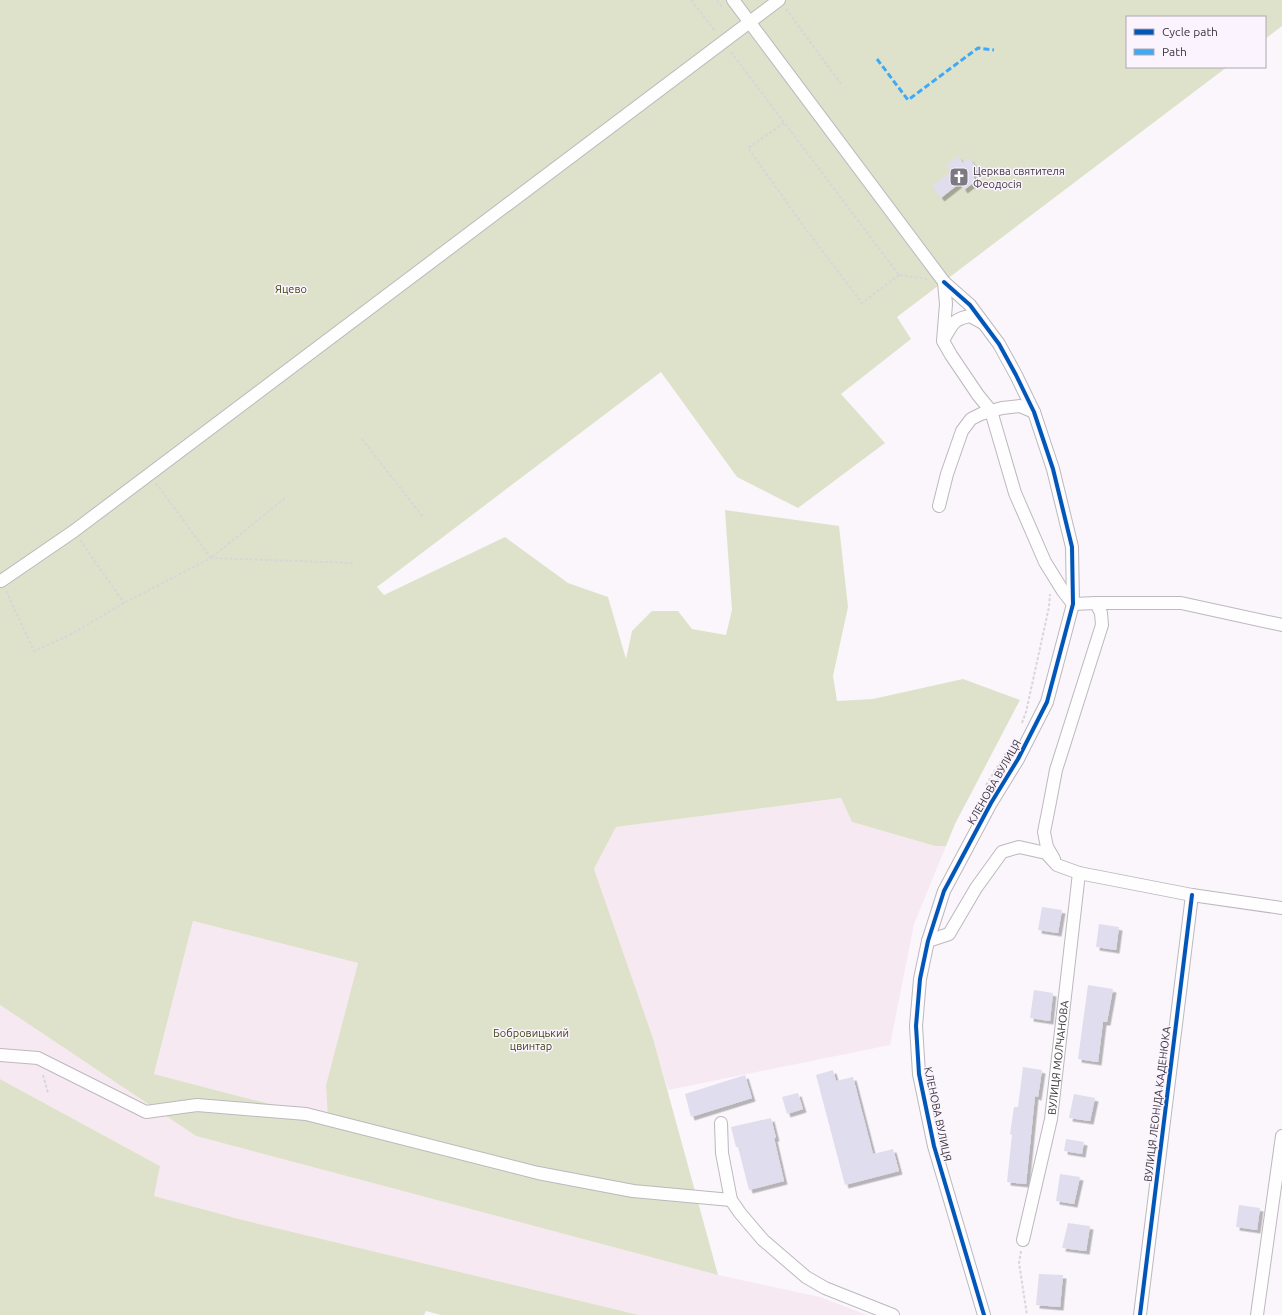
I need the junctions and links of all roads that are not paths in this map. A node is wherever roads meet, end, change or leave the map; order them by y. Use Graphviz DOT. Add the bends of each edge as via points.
graph roads {
  1 [pos="734,0"];
  2 [pos="781,3"];
  3 [pos="750,22"];
  4 [pos="944,282"];
  5 [pos="984,324"];
  6 [pos="943,341"];
  7 [pos="991,411"];
  8 [pos="1034,412"];
  9 [pos="939,506"];
  10 [pos="1,581"];
  11 [pos="1096,603"];
  12 [pos="1073,604"];
  13 [pos="1282,625"];
  14 [pos="1057,865"];
  15 [pos="1079,873"];
  16 [pos="1192,895"];
  17 [pos="1282,908"];
  18 [pos="928,941"];
  19 [pos="0,1055"];
  20 [pos="721,1123"];
  21 [pos="1282,1136"];
  22 [pos="731,1200"];
  23 [pos="1022,1240"];
  24 [pos="893,1315"];
  25 [pos="984,1315"];
  26 [pos="1140,1315"];
  27 [pos="1257,1315"];
  1 -- 3 [label="street, КЛЕНОВА ВУЛИЦЯ"];
  2 -- 3 [label="street"];
  3 -- 4 [label="street, КЛЕНОВА ВУЛИЦЯ"];
  3 -- 10 [label="street" via="74,531"];
  4 -- 5 [label="street, КЛЕНОВА ВУЛИЦЯ" via="970,305"];
  4 -- 6 [label="street" via="946,304"];
  5 -- 6 [label="street" via="970,316 958,319"];
  5 -- 8 [label="street, КЛЕНОВА ВУЛИЦЯ" via="999,344"];
  6 -- 7 [label="street"];
  7 -- 8 [label="street" via="1020,406"];
  7 -- 9 [label="street" via="971,419 962,431"];
  7 -- 12 [label="street" via="1015,493 1045,562"];
  8 -- 12 [label="street, КЛЕНОВА ВУЛИЦЯ" via="1053,469 1072,547"];
  11 -- 12 [label="street"];
  11 -- 13 [label="street" via="1181,603"];
  11 -- 14 [label="street" via="1101,613 1102,625 1056,770 1044,832 1047,847"];
  12 -- 18 [label="street, КЛЕНОВА ВУЛИЦЯ" via="1047,702 944,891"];
  14 -- 15 [label="street"];
  14 -- 18 [label="street" via="1046,853 1019,847 1002,852 976,888 949,934"];
  15 -- 16 [label="street"];
  15 -- 23 [label="street, ВУЛИЦЯ МОЛЧАНОВА" via="1052,1120"];
  16 -- 17 [label="street"];
  16 -- 26 [label="street, ВУЛИЦЯ ЛЕОНІДА КАДЕНЮКА"];
  18 -- 25 [label="street, КЛЕНОВА ВУЛИЦЯ" via="920,979 916,1026 919,1074 934,1146"];
  19 -- 22 [label="street" via="38,1058 146,1112 197,1104 306,1114 538,1173 633,1191"];
  20 -- 22 [label="street" via="722,1153"];
  21 -- 27 [label="street"];
  22 -- 24 [label="street" via="763,1240 806,1277 825,1288"];
}
